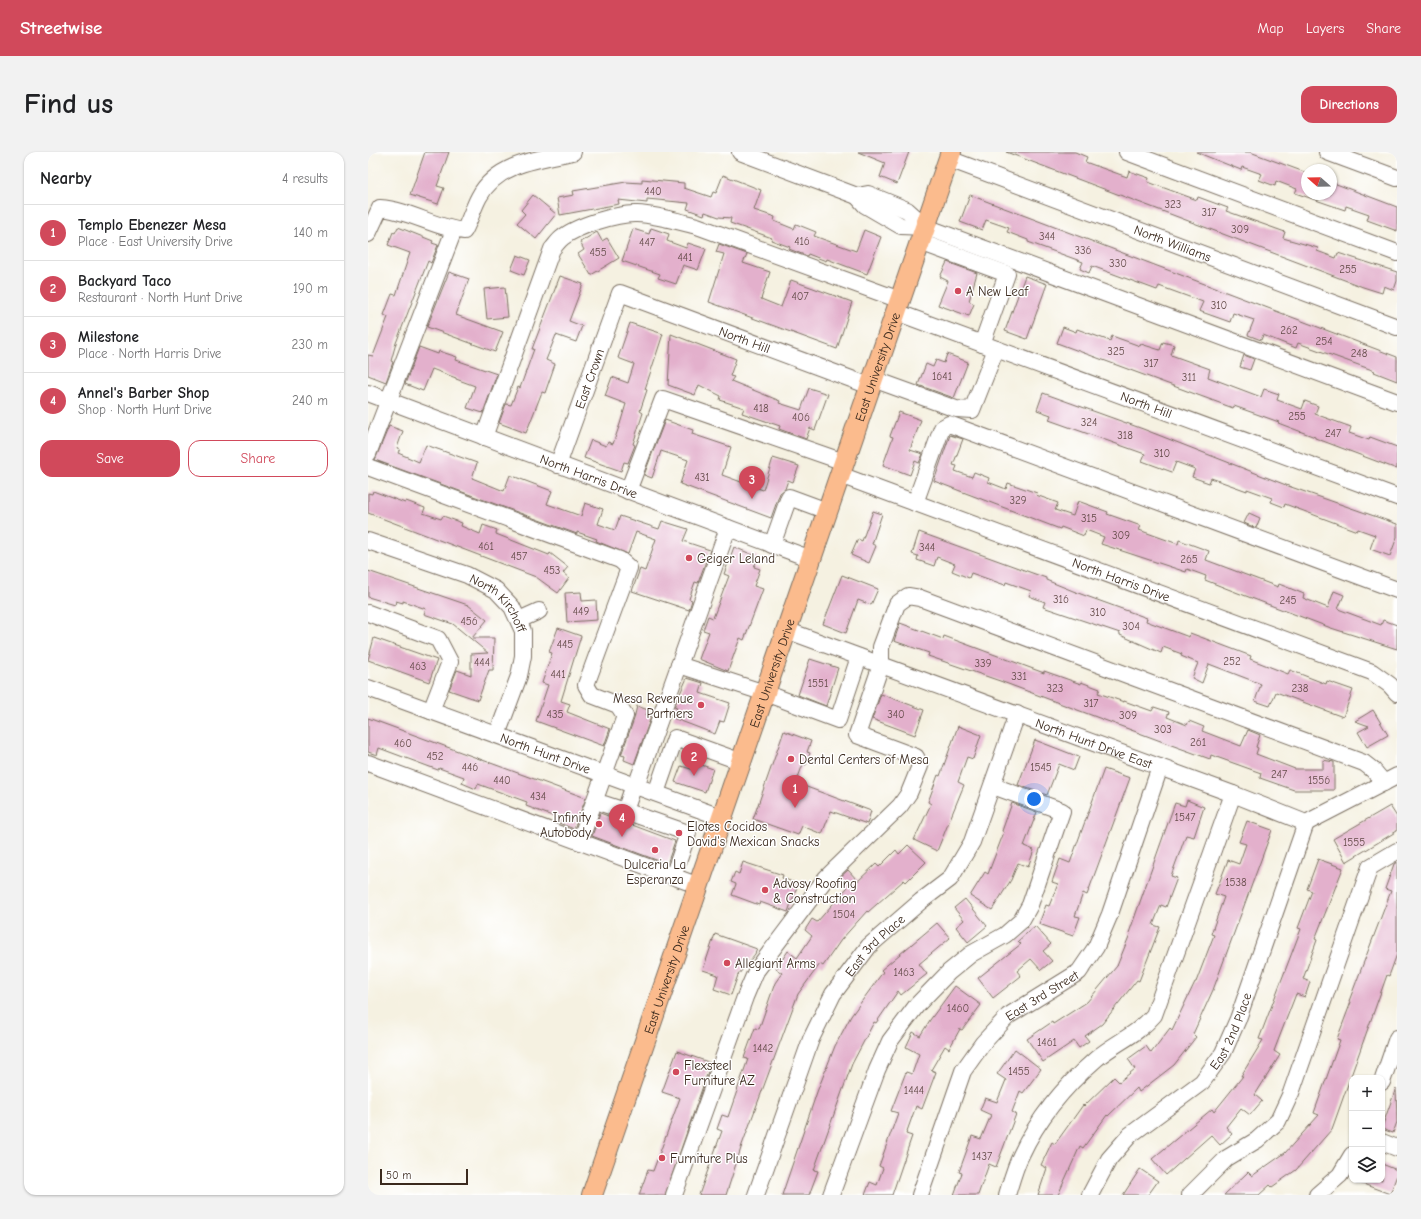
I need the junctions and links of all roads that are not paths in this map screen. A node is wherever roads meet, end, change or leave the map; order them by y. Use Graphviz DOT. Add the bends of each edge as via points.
graph roads {
  1 [pos="573,152"];
  2 [pos="740,152"];
  3 [pos="1127,152"];
  4 [pos="1326,152"];
  5 [pos="950,155"];
  6 [pos="1397,178"];
  7 [pos="454,230"];
  8 [pos="368,234"];
  9 [pos="923,234"];
  10 [pos="1397,253"];
  11 [pos="620,293"];
  12 [pos="898,306"];
  13 [pos="1397,327"];
  14 [pos="989,346"];
  15 [pos="872,382"];
  16 [pos="368,393"];
  17 [pos="388,400"];
  18 [pos="1397,402"];
  19 [pos="484,437"];
  20 [pos="368,454"];
  21 [pos="558,465"];
  22 [pos="368,467"];
  23 [pos="842,469"];
  24 [pos="628,491"];
  25 [pos="1397,497"];
  26 [pos="915,503"];
  27 [pos="827,511"];
  28 [pos="728,528"];
  29 [pos="368,541"];
  30 [pos="772,544"];
  31 [pos="811,559"];
  32 [pos="1397,590"];
  33 [pos="539,611"];
  34 [pos="368,613"];
  35 [pos="518,620"];
  36 [pos="786,630"];
  37 [pos="859,657"];
  38 [pos="679,665"];
  39 [pos="881,665"];
  40 [pos="368,688"];
  41 [pos="765,693"];
  42 [pos="1397,693"];
  43 [pos="431,711"];
  44 [pos="1017,714"];
  45 [pos="498,735"];
  46 [pos="742,762"];
  47 [pos="368,763"];
  48 [pos="1160,767"];
  49 [pos="604,774"];
  50 [pos="1391,779"];
  51 [pos="635,786"];
  52 [pos="993,786"];
  53 [pos="656,793"];
  54 [pos="1233,794"];
  55 [pos="604,804"];
  56 [pos="624,811"];
  57 [pos="723,818"];
  58 [pos="1306,823"];
  59 [pos="580,841"];
  60 [pos="1397,851"];
  61 [pos="675,871"];
  62 [pos="699,886"];
  63 [pos="1397,1038"];
  64 [pos="1388,1076"];
  65 [pos="1385,1143"];
  66 [pos="1397,1148"];
  67 [pos="1349,1160"];
  68 [pos="592,1195"];
  69 [pos="674,1195"];
  70 [pos="756,1195"];
  71 [pos="831,1195"];
  72 [pos="920,1195"];
  73 [pos="1007,1195"];
  74 [pos="1090,1195"];
  75 [pos="1190,1195"];
  76 [pos="1318,1195"];
  1 -- 7 [label="street" via="521,163 496,176 479,196 464,232"];
  2 -- 9 [label="street" via="858,196 865,205 901,226"];
  3 -- 10 [label="street"];
  4 -- 6 [label="street"];
  5 -- 9 [label="main road, East University Drive"];
  5 -- 13 [label="street, North Williams"];
  7 -- 8 [label="street" via="394,209 380,208"];
  7 -- 17 [label="street"];
  9 -- 12 [label="main road, East University Drive"];
  9 -- 14 [label="street" via="1007,274"];
  9 -- 18 [label="street"];
  11 -- 15 [label="street, North Hill"];
  11 -- 21 [label="street, East Crown"];
  12 -- 14 [label="street, North Hill"];
  12 -- 15 [label="main road, East University Drive"];
  12 -- 19 [label="street, North Hill" via="697,226 668,218 635,214 603,219 578,228 561,238 552,249"];
  14 -- 15 [label="street, North Hill" via="972,410 956,409"];
  14 -- 25 [label="street, North Hill"];
  15 -- 23 [label="main road, East University Drive"];
  16 -- 17 [label="street, North Harris Drive"];
  17 -- 19 [label="street, North Harris Drive"];
  17 -- 20 [label="street"];
  19 -- 21 [label="street, North Harris Drive"];
  21 -- 24 [label="street, North Harris Drive"];
  22 -- 49 [label="street" via="620,560 629,568 586,685 592,695 618,705 625,716"];
  23 -- 24 [label="street, North Harris Drive" via="663,399"];
  23 -- 26 [label="street, North Harris Drive"];
  23 -- 27 [label="main road, East University Drive"];
  24 -- 28 [label="street, North Harris Drive"];
  26 -- 32 [label="street" via="942,428 949,424"];
  26 -- 42 [label="street, North Harris Drive" via="1372,672"];
  27 -- 30 [label="street" via="789,497"];
  27 -- 31 [label="main road, East University Drive"];
  28 -- 30 [label="street, North Harris Drive"];
  28 -- 38 [label="street"];
  29 -- 35 [label="street, North Kirchoff" via="473,578 496,590 512,607"];
  30 -- 31 [label="street, North Harris Drive"];
  31 -- 36 [label="main road, East University Drive"];
  33 -- 35 [label="street"];
  34 -- 43 [label="street" via="438,639 450,662"];
  35 -- 45 [label="street, North Kirchoff" via="523,631 523,656 519,676"];
  36 -- 37 [label="street, North Hunt Drive East"];
  36 -- 41 [label="main road, East University Drive"];
  37 -- 39 [label="street, North Hunt Drive East"];
  37 -- 41 [label="street" via="838,720"];
  38 -- 41 [label="street"];
  38 -- 51 [label="street"];
  39 -- 44 [label="street, North Hunt Drive East"];
  39 -- 50 [label="street" via="882,647 898,604 908,596 920,598 1364,763"];
  39 -- 69 [label="street" via="856,735 916,757 920,766 909,793 900,806 826,878 756,971"];
  40 -- 43 [label="street, North Hunt Drive"];
  41 -- 46 [label="main road, East University Drive"];
  43 -- 45 [label="street, North Hunt Drive"];
  44 -- 48 [label="street, North Hunt Drive East"];
  44 -- 52 [label="street, East 3rd Place"];
  45 -- 49 [label="street, North Hunt Drive"];
  46 -- 53 [label="street" via="675,738"];
  46 -- 57 [label="main road, East University Drive"];
  47 -- 59 [label="street"];
  48 -- 54 [label="street, North Hunt Drive East"];
  48 -- 72 [label="street, East 3rd Street" via="1110,914 1096,947 1079,972 1008,1016 983,1043 963,1071"];
  49 -- 51 [label="street, North Hunt Drive"];
  49 -- 59 [label="street"];
  50 -- 58 [label="street"];
  51 -- 53 [label="street, North Hunt Drive"];
  51 -- 56 [label="street"];
  52 -- 70 [label="street, East 3rd Place" via="972,842 950,879 869,946 833,994 811,1039"];
  52 -- 71 [label="street" via="1062,811 1030,905 1021,921 1005,935 971,954 949,972 917,1005 890,1041 876,1070"];
  53 -- 57 [label="street, North Hunt Drive"];
  54 -- 58 [label="street, North Hunt Drive East"];
  54 -- 73 [label="street" via="1154,1015 1142,1028 1097,1059 1066,1088 1038,1123 1021,1155"];
  55 -- 56 [label="street"];
  56 -- 61 [label="street" via="688,833"];
  57 -- 62 [label="main road, East University Drive"];
  58 -- 74 [label="street, East 2nd Place" via="1238,1019 1223,1053 1202,1082 1130,1135 1109,1159"];
  59 -- 62 [label="street"];
  60 -- 75 [label="street" via="1370,867 1292,1093 1278,1121 1257,1140 1227,1158"];
  62 -- 68 [label="main road, East University Drive"];
  63 -- 64 [label="street"];
  65 -- 66 [label="street"];
  67 -- 76 [label="street" via="1340,1175"];
}
